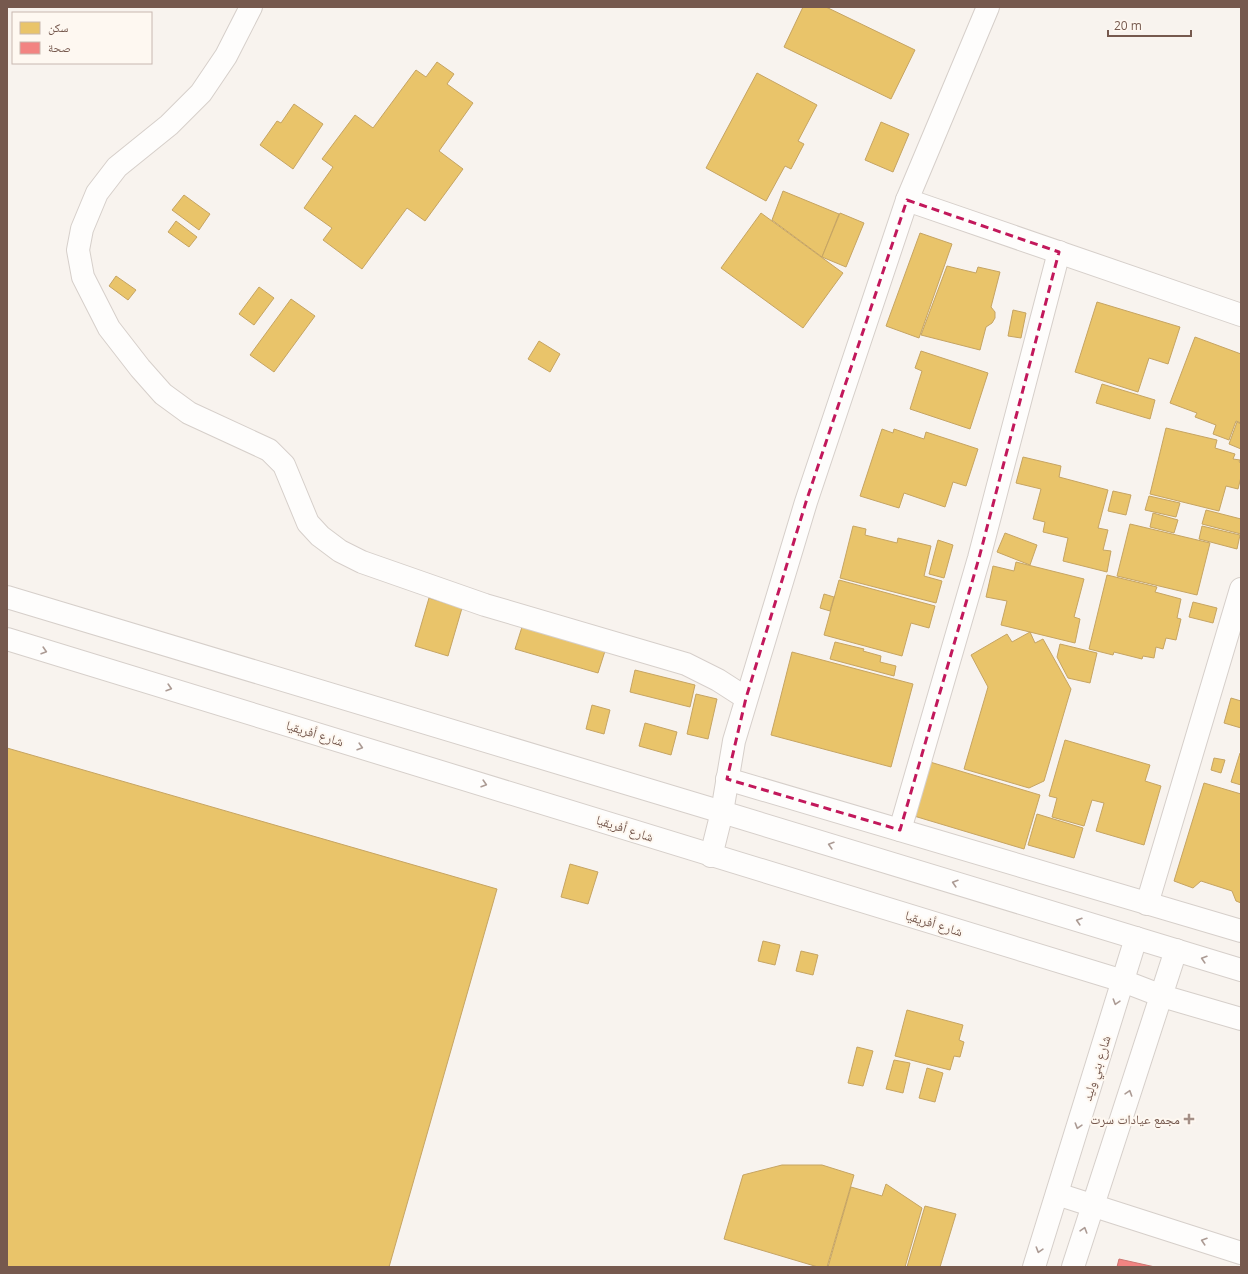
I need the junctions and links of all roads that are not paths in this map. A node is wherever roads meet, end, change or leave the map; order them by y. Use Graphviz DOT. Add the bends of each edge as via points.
graph roads {
  1 [pos="251,7"];
  2 [pos="988,7"];
  3 [pos="907,200"];
  4 [pos="1059,252"];
  5 [pos="1241,315"];
  6 [pos="1241,588"];
  7 [pos="7,597"];
  8 [pos="7,639"];
  9 [pos="746,698"];
  10 [pos="727,779"];
  11 [pos="722,812"];
  12 [pos="900,830"];
  13 [pos="711,856"];
  14 [pos="1147,904"];
  15 [pos="1241,931"];
  16 [pos="1136,938"];
  17 [pos="1176,950"];
  18 [pos="1241,970"];
  19 [pos="1123,980"];
  20 [pos="1162,996"];
  21 [pos="1241,1020"];
  22 [pos="1057,1194"];
  23 [pos="1092,1205"];
  24 [pos="1241,1253"];
  25 [pos="1034,1267"];
  26 [pos="1073,1267"];
  1 -- 9 [label="street" via="226,56 201,93 169,125 117,167 97,194 82,229 78,250 83,277 109,328 163,394 189,413 269,450 284,465 308,522 320,536 340,551 362,562 486,605 686,664"];
  2 -- 3 [label="street"];
  3 -- 4 [label="street"];
  3 -- 9 [label="street" via="806,502"];
  4 -- 5 [label="street"];
  4 -- 12 [label="street" via="979,558"];
  6 -- 14 [label="street"];
  7 -- 11 [label="street"];
  8 -- 13 [label="street, شارع أفريقيا, one-way"];
  9 -- 10 [label="street"];
  10 -- 11 [label="street"];
  10 -- 12 [label="street"];
  11 -- 13 [label="street"];
  16 -- 11 [label="street, one-way"];
  12 -- 14 [label="street"];
  13 -- 19 [label="street, شارع أفريقيا"];
  14 -- 15 [label="street"];
  16 -- 17 [label="street"];
  16 -- 19 [label="street, شارع بني وليد"];
  18 -- 17 [label="street, one-way"];
  17 -- 20 [label="street"];
  19 -- 20 [label="street, شارع أفريقيا"];
  19 -- 22 [label="street, شارع بني وليد, one-way"];
  20 -- 21 [label="street, شارع أفريقيا"];
  23 -- 20 [label="street, one-way"];
  22 -- 23 [label="street"];
  22 -- 25 [label="street, شارع بني وليد, one-way"];
  24 -- 23 [label="street, one-way"];
  26 -- 23 [label="street, one-way"];
}
